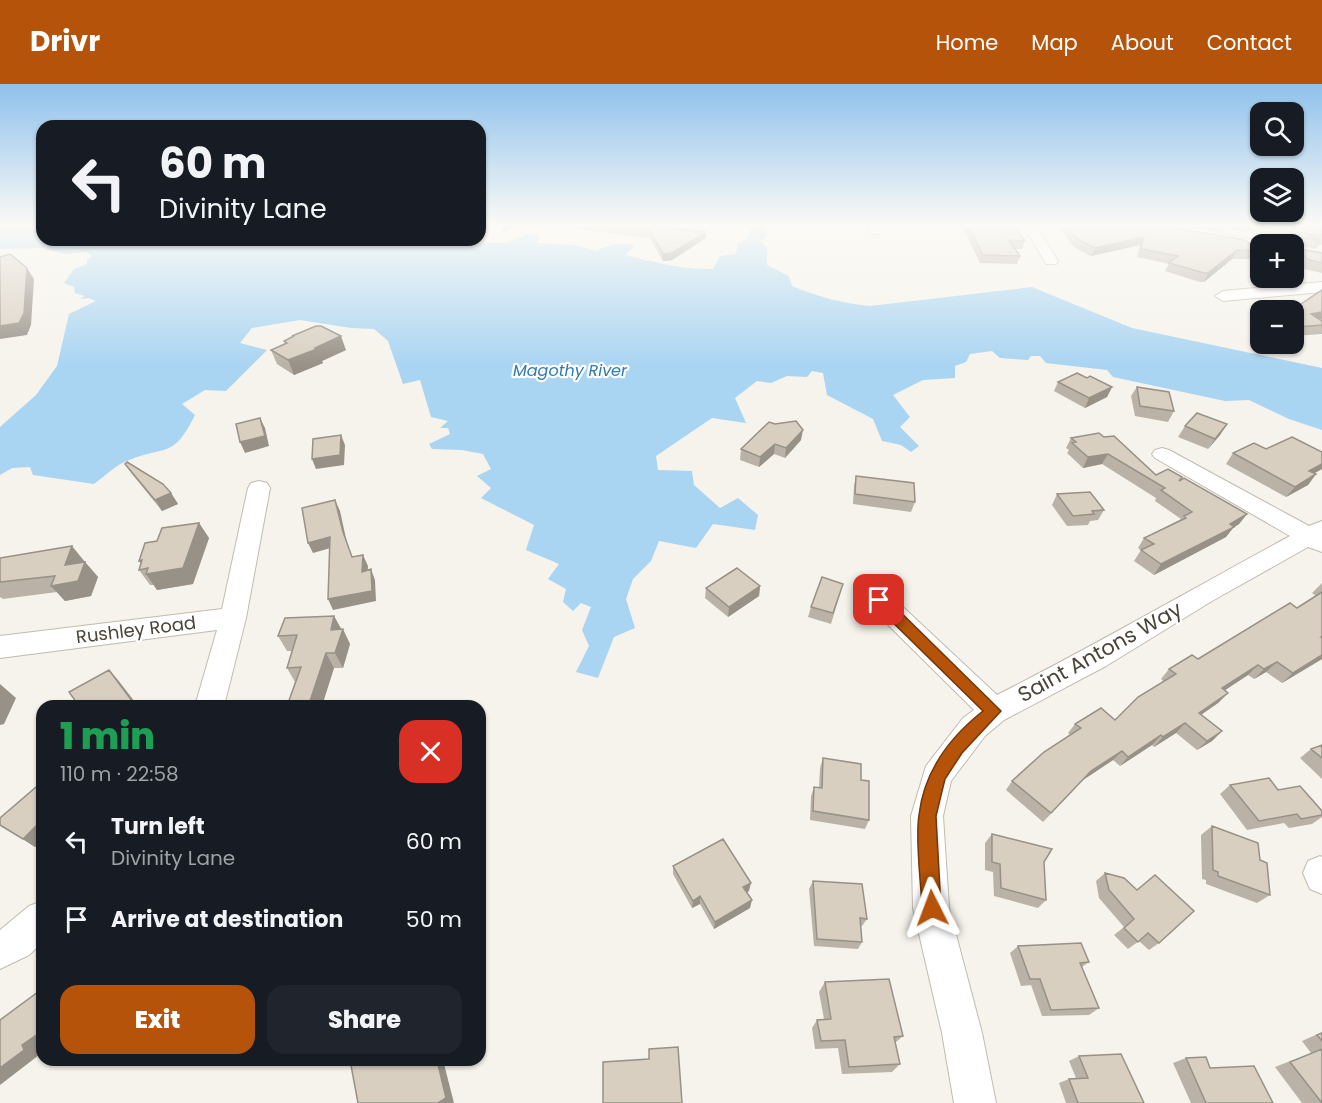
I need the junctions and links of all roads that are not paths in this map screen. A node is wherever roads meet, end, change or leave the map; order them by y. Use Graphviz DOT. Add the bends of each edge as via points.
graph roads {
  1 [pos="1322,287"];
  2 [pos="1223,296"];
  3 [pos="1162,454"];
  4 [pos="259,488"];
  5 [pos="1318,536"];
  6 [pos="879,600"];
  7 [pos="232,618"];
  8 [pos="0,647"];
  9 [pos="212,700"];
  10 [pos="994,711"];
  11 [pos="36,924"];
  12 [pos="0,950"];
  13 [pos="975,1103"];
  1 -- 2 [label="street"];
  3 -- 5 [label="street"];
  4 -- 7 [label="street"];
  5 -- 10 [label="street, Saint Antons Way"];
  6 -- 10 [label="street"];
  7 -- 8 [label="street, Rushley Road"];
  7 -- 9 [label="street"];
  10 -- 13 [label="street, Saint Antons Way" via="974,727 937,776 927,816 932,908"];
  11 -- 12 [label="street"];
}
